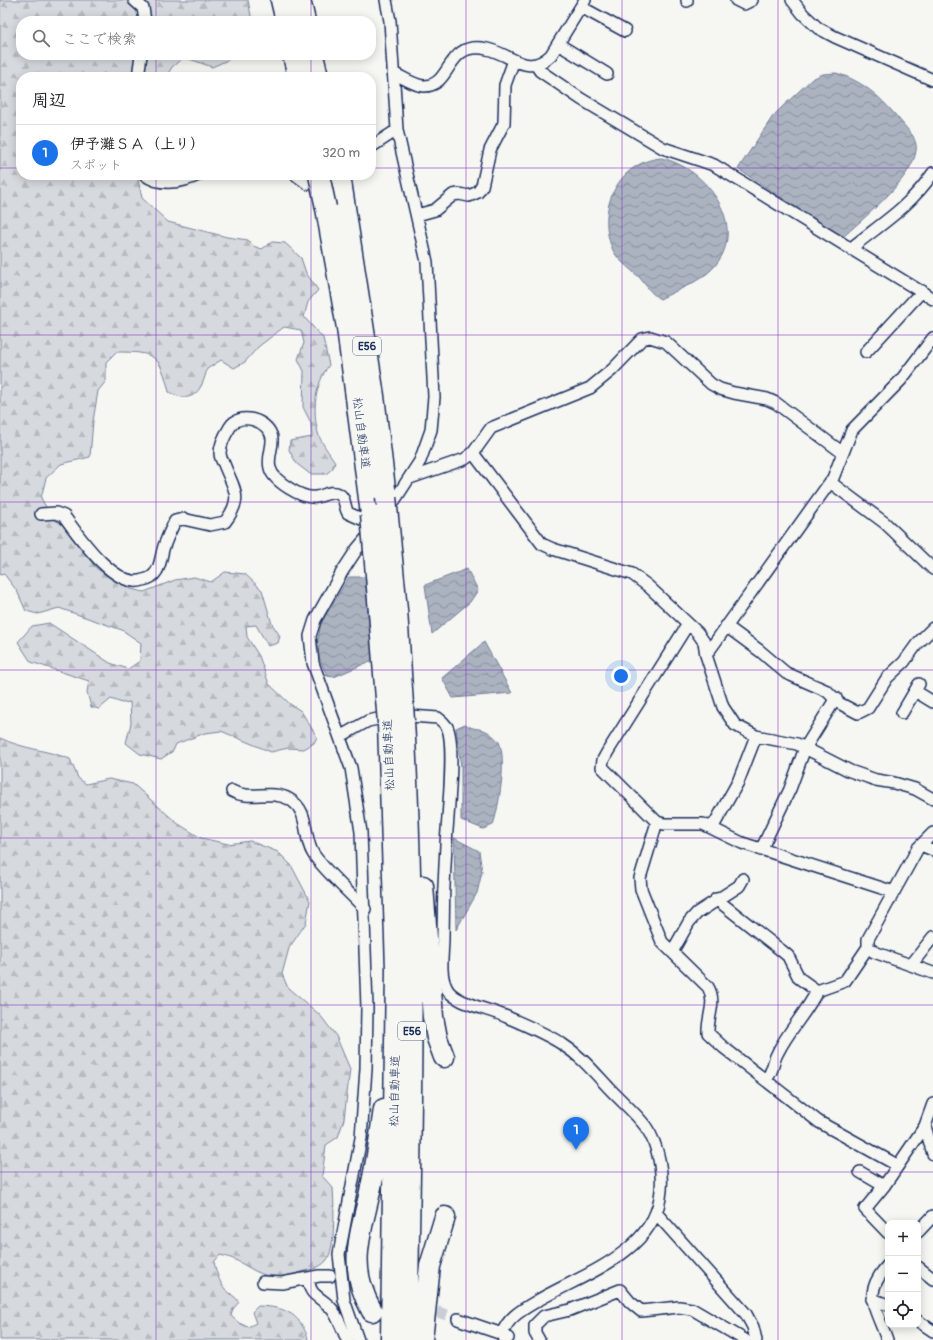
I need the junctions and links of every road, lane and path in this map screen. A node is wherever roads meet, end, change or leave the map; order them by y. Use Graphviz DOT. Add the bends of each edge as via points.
graph roads {
  1 [pos="134,0"];
  2 [pos="281,0"];
  3 [pos="300,0"];
  4 [pos="386,0"];
  5 [pos="736,0"];
  6 [pos="752,0"];
  7 [pos="792,0"];
  8 [pos="583,3"];
  9 [pos="144,16"];
  10 [pos="285,16"];
  11 [pos="304,16"];
  12 [pos="625,31"];
  13 [pos="558,44"];
  14 [pos="140,60"];
  15 [pos="294,60"];
  16 [pos="314,60"];
  17 [pos="514,60"];
  18 [pos="536,65"];
  19 [pos="139,72"];
  20 [pos="297,72"];
  21 [pos="317,72"];
  22 [pos="394,73"];
  23 [pos="607,74"];
  24 [pos="933,80"];
  25 [pos="397,130"];
  26 [pos="376,144"];
  27 [pos="933,174"];
  28 [pos="154,180"];
  29 [pos="185,180"];
  30 [pos="303,180"];
  31 [pos="316,180"];
  32 [pos="320,180"];
  33 [pos="341,180"];
  34 [pos="417,214"];
  35 [pos="852,250"];
  36 [pos="922,291"];
  37 [pos="933,299"];
  38 [pos="933,338"];
  39 [pos="866,352"];
  40 [pos="843,453"];
  41 [pos="473,454"];
  42 [pos="410,478"];
  43 [pos="830,482"];
  44 [pos="41,514"];
  45 [pos="374,520"];
  46 [pos="933,569"];
  47 [pos="688,624"];
  48 [pos="726,626"];
  49 [pos="933,628"];
  50 [pos="706,655"];
  51 [pos="836,698"];
  52 [pos="933,702"];
  53 [pos="902,713"];
  54 [pos="396,722"];
  55 [pos="341,736"];
  56 [pos="756,736"];
  57 [pos="805,748"];
  58 [pos="232,791"];
  59 [pos="933,799"];
  60 [pos="657,822"];
  61 [pos="711,826"];
  62 [pos="933,833"];
  63 [pos="921,845"];
  64 [pos="762,850"];
  65 [pos="933,850"];
  66 [pos="394,875"];
  67 [pos="743,879"];
  68 [pos="894,892"];
  69 [pos="716,899"];
  70 [pos="365,909"];
  71 [pos="933,937"];
  72 [pos="868,947"];
  73 [pos="672,952"];
  74 [pos="912,964"];
  75 [pos="933,973"];
  76 [pos="817,991"];
  77 [pos="444,1057"];
  78 [pos="766,1080"];
  79 [pos="933,1104"];
  80 [pos="925,1126"];
  81 [pos="933,1154"];
  82 [pos="897,1165"];
  83 [pos="860,1172"];
  84 [pos="884,1186"];
  85 [pos="656,1213"];
  86 [pos="445,1216"];
  87 [pos="933,1216"];
  88 [pos="921,1229"];
  89 [pos="885,1230"];
  90 [pos="885,1268"];
  91 [pos="921,1269"];
  92 [pos="330,1276"];
  93 [pos="310,1279"];
  94 [pos="933,1279"];
  95 [pos="263,1282"];
  96 [pos="872,1299"];
  97 [pos="885,1304"];
  98 [pos="372,1311"];
  99 [pos="458,1319"];
  100 [pos="506,1338"];
  101 [pos="346,1340"];
  102 [pos="358,1340"];
  103 [pos="391,1340"];
  104 [pos="408,1340"];
  105 [pos="422,1340"];
  106 [pos="539,1340"];
  107 [pos="745,1340"];
  108 [pos="756,1340"];
  109 [pos="887,1340"];
  1 -- 9 [label="street" via="143,8"];
  2 -- 10 [label="highway"];
  3 -- 11 [label="highway"];
  4 -- 22 [label="street"];
  5 -- 6 [label="street" via="744,4"];
  7 -- 24 [label="street" via="818,28"];
  8 -- 12 [label="street"];
  8 -- 13 [label="street"];
  13 -- 18 [label="street" via="543,62"];
  13 -- 23 [label="street"];
  14 -- 19 [label="street"];
  15 -- 20 [label="highway"];
  16 -- 21 [label="highway"];
  17 -- 18 [label="street"];
  17 -- 22 [label="street" via="486,49 467,48 459,52 442,76 432,85 422,87"];
  17 -- 34 [label="street" via="505,85 504,123 490,150 482,186 478,192 469,196 453,195 435,210"];
  18 -- 35 [label="street" via="540,71 581,99 663,148 714,165"];
  22 -- 25 [label="street"];
  25 -- 26 [label="street"];
  25 -- 34 [label="street"];
  27 -- 35 [label="street" via="892,218 855,245"];
  28 -- 29 [label="street"];
  30 -- 31 [label="street" via="308,184"];
  32 -- 45 [label="highway, 松山自動車道 / E56, bridge" via="347,328"];
  33 -- 54 [label="highway, 松山自動車道 / E56, bridge" via="374,396 386,497 397,610"];
  34 -- 42 [label="street" via="427,262 434,397 431,430 420,461"];
  35 -- 36 [label="street"];
  36 -- 37 [label="street"];
  36 -- 39 [label="street"];
  38 -- 40 [label="street" via="901,380 852,430"];
  40 -- 41 [label="street" via="776,403 727,392 711,384 666,342 650,337 642,339 590,388 491,428"];
  40 -- 43 [label="street" via="839,467"];
  41 -- 42 [label="street" via="455,464"];
  41 -- 47 [label="street" via="542,544 632,574"];
  42 -- 45 [label="street"];
  43 -- 46 [label="street" via="885,523"];
  43 -- 48 [label="street"];
  44 -- 45 [label="street" via="56,513 64,516 97,558 114,572 140,582 148,579 155,574 159,566 175,521 183,519 210,525 225,522 231,514 236,505 235,492 220,453 223,439 232,423 239,418 250,419 268,429 272,438 270,470 297,494 315,498 338,493 348,513"];
  45 -- 54 [label="highway, 松山自動車道 / E56, bridge"];
  45 -- 55 [label="street" via="315,620 310,636 313,663"];
  47 -- 50 [label="street" via="704,642"];
  47 -- 60 [label="street" via="603,760 602,767"];
  48 -- 50 [label="street"];
  48 -- 51 [label="street" via="786,673 827,691"];
  49 -- 51 [label="street" via="887,678 868,708 858,713 839,703"];
  50 -- 56 [label="street" via="727,716 735,725"];
  51 -- 57 [label="street"];
  52 -- 53 [label="street" via="917,687"];
  54 -- 66 [label="highway, 松山自動車道 / E56"];
  54 -- 77 [label="highway" via="418,836 433,1017 436,1038"];
  54 -- 104 [label="highway, 松山自動車道 / E56" via="409,809 412,964"];
  55 -- 70 [label="street" via="358,801"];
  55 -- 85 [label="street" via="368,721 397,715 438,718 447,727 451,771 445,849 443,931 443,975 446,988 452,995 466,1002 505,1016 560,1043 579,1056 629,1108 646,1127 659,1160 660,1198"];
  56 -- 57 [label="street"];
  56 -- 61 [label="street" via="738,782 716,823"];
  57 -- 59 [label="street" via="850,771 915,789"];
  57 -- 64 [label="street" via="790,789"];
  58 -- 70 [label="street" via="244,795 276,795 295,803 302,813 314,855"];
  60 -- 61 [label="street"];
  60 -- 73 [label="street" via="640,878 641,889 657,933"];
  61 -- 64 [label="street" via="735,840"];
  62 -- 63 [label="street"];
  63 -- 65 [label="street"];
  63 -- 68 [label="street"];
  64 -- 68 [label="street"];
  66 -- 98 [label="highway" via="390,916 389,1052 386,1097 371,1189 358,1245 358,1280 363,1296"];
  66 -- 103 [label="highway, 松山自動車道 / E56" via="396,977"];
  67 -- 69 [label="street" via="739,886"];
  68 -- 72 [label="street" via="868,939"];
  69 -- 73 [label="street" via="689,922"];
  69 -- 76 [label="street" via="788,956 799,978"];
  70 -- 102 [label="street" via="368,1008 361,1138 339,1254 344,1300"];
  71 -- 74 [label="street"];
  72 -- 74 [label="street" via="874,952"];
  72 -- 76 [label="street" via="845,980"];
  73 -- 78 [label="street" via="708,987 712,995 708,1033"];
  74 -- 75 [label="street"];
  76 -- 78 [label="street" via="808,1009 778,1051 772,1071"];
  78 -- 82 [label="street" via="819,1122"];
  79 -- 80 [label="street"];
  80 -- 81 [label="street"];
  80 -- 82 [label="street"];
  82 -- 84 [label="street"];
  83 -- 84 [label="street"];
  84 -- 89 [label="street" via="865,1209"];
  85 -- 100 [label="street" via="631,1246 599,1269 543,1297 512,1317 506,1325"];
  85 -- 108 [label="street" via="746,1314"];
  86 -- 105 [label="highway" via="430,1266"];
  87 -- 88 [label="street"];
  90 -- 96 [label="street" via="874,1284"];
  91 -- 94 [label="street"];
  92 -- 93 [label="street"];
  93 -- 95 [label="street" via="282,1283"];
  93 -- 101 [label="street" via="309,1287 329,1305"];
  96 -- 97 [label="street"];
  96 -- 109 [label="street"];
  99 -- 100 [label="street"];
  106 -- 107 [label="street" via="535,1333 535,1325 544,1316 570,1310 620,1290 641,1311 679,1307 692,1309"];
}
